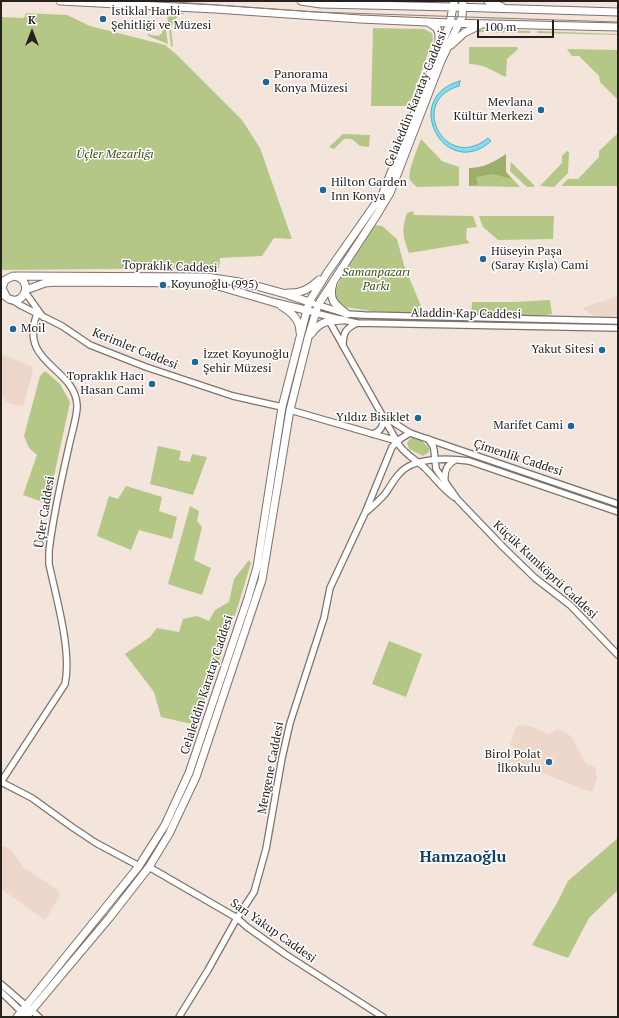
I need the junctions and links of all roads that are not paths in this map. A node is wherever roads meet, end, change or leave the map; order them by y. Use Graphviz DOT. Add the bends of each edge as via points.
graph roads {
  1 [pos="60,1"];
  2 [pos="300,1"];
  3 [pos="435,1"];
  4 [pos="488,1"];
  5 [pos="454,4"];
  6 [pos="463,4"];
  7 [pos="418,6"];
  8 [pos="508,9"];
  9 [pos="618,12"];
  10 [pos="426,22"];
  11 [pos="450,23"];
  12 [pos="459,23"];
  13 [pos="487,24"];
  14 [pos="618,27"];
  15 [pos="439,48"];
  16 [pos="441,61"];
  17 [pos="327,273"];
  18 [pos="1,276"];
  19 [pos="15,276"];
  20 [pos="336,276"];
  21 [pos="25,291"];
  22 [pos="275,291"];
  23 [pos="5,297"];
  24 [pos="309,302"];
  25 [pos="276,303"];
  26 [pos="318,305"];
  27 [pos="306,310"];
  28 [pos="315,313"];
  29 [pos="37,314"];
  30 [pos="347,314"];
  31 [pos="324,316"];
  32 [pos="43,317"];
  33 [pos="343,320"];
  34 [pos="591,320"];
  35 [pos="330,321"];
  36 [pos="618,321"];
  37 [pos="357,323"];
  38 [pos="589,328"];
  39 [pos="618,328"];
  40 [pos="300,335"];
  41 [pos="308,338"];
  42 [pos="343,348"];
  43 [pos="282,407"];
  44 [pos="290,410"];
  45 [pos="382,415"];
  46 [pos="410,433"];
  47 [pos="373,434"];
  48 [pos="428,439"];
  49 [pos="397,441"];
  50 [pos="457,459"];
  51 [pos="434,460"];
  52 [pos="418,463"];
  53 [pos="445,481"];
  54 [pos="458,500"];
  55 [pos="618,504"];
  56 [pos="618,512"];
  57 [pos="365,513"];
  58 [pos="618,655"];
  59 [pos="1,782"];
  60 [pos="139,866"];
  61 [pos="149,867"];
  62 [pos="237,918"];
  63 [pos="1,984"];
  64 [pos="1,992"];
  65 [pos="25,1013"];
  66 [pos="39,1017"];
  67 [pos="180,1017"];
  68 [pos="383,1017"];
  1 -- 10 [label="main road"];
  2 -- 7 [label="main road" via="322,4"];
  3 -- 7 [label="main road"];
  4 -- 8 [label="main road"];
  5 -- 6 [label="main road"];
  5 -- 7 [label="main road"];
  5 -- 11 [label="main road, Celaleddin Karatay Caddesi"];
  6 -- 8 [label="main road"];
  6 -- 12 [label="main road, Celaleddin Karatay Caddesi"];
  8 -- 9 [label="main road"];
  10 -- 11 [label="main road"];
  10 -- 15 [label="main road" via="438,28"];
  11 -- 12 [label="main road"];
  11 -- 15 [label="main road, Celaleddin Karatay Caddesi"];
  12 -- 13 [label="main road"];
  12 -- 16 [label="main road, Celaleddin Karatay Caddesi"];
  13 -- 14 [label="main road"];
  13 -- 16 [label="main road" via="471,29 458,38"];
  15 -- 17 [label="main road, Celaleddin Karatay Caddesi" via="383,193"];
  16 -- 20 [label="main road, Celaleddin Karatay Caddesi" via="388,198"];
  17 -- 22 [label="main road" via="315,284 295,294"];
  17 -- 24 [label="main road, Celaleddin Karatay Caddesi"];
  18 -- 19 [label="main road, Topraklık Caddesi"];
  19 -- 21 [label="main road" via="25,282"];
  19 -- 22 [label="main road, Topraklık Caddesi" via="206,277"];
  19 -- 23 [label="main road" via="6,278 3,283"];
  20 -- 26 [label="main road, Celaleddin Karatay Caddesi"];
  20 -- 30 [label="main road" via="331,289 333,302"];
  21 -- 23 [label="main road" via="19,298"];
  21 -- 25 [label="main road, Topraklık Caddesi" via="45,283 56,282 198,283 218,286"];
  21 -- 32 [label="street"];
  22 -- 24 [label="main road, Topraklık Caddesi"];
  23 -- 29 [label="street, Kerimler Caddesi"];
  24 -- 26 [label="main road, Topraklık Caddesi"];
  24 -- 27 [label="main road, Celaleddin Karatay Caddesi"];
  25 -- 27 [label="main road, Topraklık Caddesi"];
  25 -- 40 [label="main road" via="295,316"];
  26 -- 28 [label="main road, Celaleddin Karatay Caddesi"];
  26 -- 30 [label="street, Aladdin Kap Caddesi"];
  27 -- 28 [label="main road, Topraklık Caddesi"];
  27 -- 40 [label="main road, Celaleddin Karatay Caddesi"];
  28 -- 31 [label="street, Aladdin Kap Caddesi"];
  28 -- 41 [label="main road, Celaleddin Karatay Caddesi"];
  29 -- 32 [label="street, Kerimler Caddesi"];
  29 -- 59 [label="street, Üçler Caddesi" via="33,326 37,350 65,379 74,392 77,405 49,557 67,657 67,673 65,684"];
  30 -- 34 [label="street, Aladdin Kap Caddesi"];
  31 -- 33 [label="street, Aladdin Kap Caddesi"];
  31 -- 35 [label="street"];
  32 -- 43 [label="street, Kerimler Caddesi" via="90,345 146,367 233,396"];
  33 -- 35 [label="main road"];
  33 -- 37 [label="street, Aladdin Kap Caddesi"];
  34 -- 36 [label="street, Aladdin Kap Caddesi"];
  34 -- 38 [label="street"];
  35 -- 41 [label="main road" via="318,325"];
  35 -- 42 [label="street"];
  37 -- 38 [label="street, Aladdin Kap Caddesi"];
  37 -- 42 [label="street" via="348,327"];
  38 -- 39 [label="street, Aladdin Kap Caddesi"];
  40 -- 43 [label="main road, Celaleddin Karatay Caddesi"];
  41 -- 44 [label="main road, Celaleddin Karatay Caddesi"];
  42 -- 45 [label="street"];
  43 -- 60 [label="main road, Celaleddin Karatay Caddesi" via="257,567 248,598 189,773 165,825"];
  44 -- 47 [label="street"];
  44 -- 61 [label="main road, Celaleddin Karatay Caddesi" via="262,580 196,777 169,834"];
  45 -- 46 [label="street"];
  45 -- 47 [label="street" via="382,427"];
  45 -- 49 [label="street, Küçük Kumköprü Caddesi"];
  46 -- 48 [label="street, Çimenlik Caddesi"];
  46 -- 49 [label="street, Mengene Caddesi"];
  47 -- 49 [label="street"];
  48 -- 51 [label="street, Küçük Kumköprü Caddesi" via="433,446"];
  48 -- 55 [label="street, Çimenlik Caddesi"];
  49 -- 52 [label="street, Küçük Kumköprü Caddesi" via="402,450"];
  49 -- 57 [label="street, Mengene Caddesi" via="389,454"];
  50 -- 51 [label="street, Çimenlik Caddesi"];
  50 -- 53 [label="street" via="446,469"];
  50 -- 56 [label="street, Çimenlik Caddesi"];
  51 -- 52 [label="street, Çimenlik Caddesi"];
  51 -- 53 [label="street, Küçük Kumköprü Caddesi" via="436,469"];
  52 -- 54 [label="street, Küçük Kumköprü Caddesi"];
  52 -- 57 [label="street, Mengene Caddesi" via="405,468 381,499"];
  53 -- 54 [label="street, Küçük Kumköprü Caddesi"];
  54 -- 58 [label="street, Küçük Kumköprü Caddesi" via="535,578 570,605"];
  57 -- 62 [label="street, Mengene Caddesi" via="330,588 324,618 290,723 262,865 254,892"];
  59 -- 60 [label="street" via="32,798 96,843"];
  60 -- 65 [label="main road, Celaleddin Karatay Caddesi"];
  61 -- 62 [label="street, Sarı Yakup Caddesi"];
  61 -- 65 [label="main road, Celaleddin Karatay Caddesi" via="110,917"];
  62 -- 67 [label="street, Mengene Caddesi"];
  62 -- 68 [label="street, Sarı Yakup Caddesi" via="284,954"];
  63 -- 65 [label="street"];
  64 -- 65 [label="street"];
  65 -- 66 [label="street"];
}
